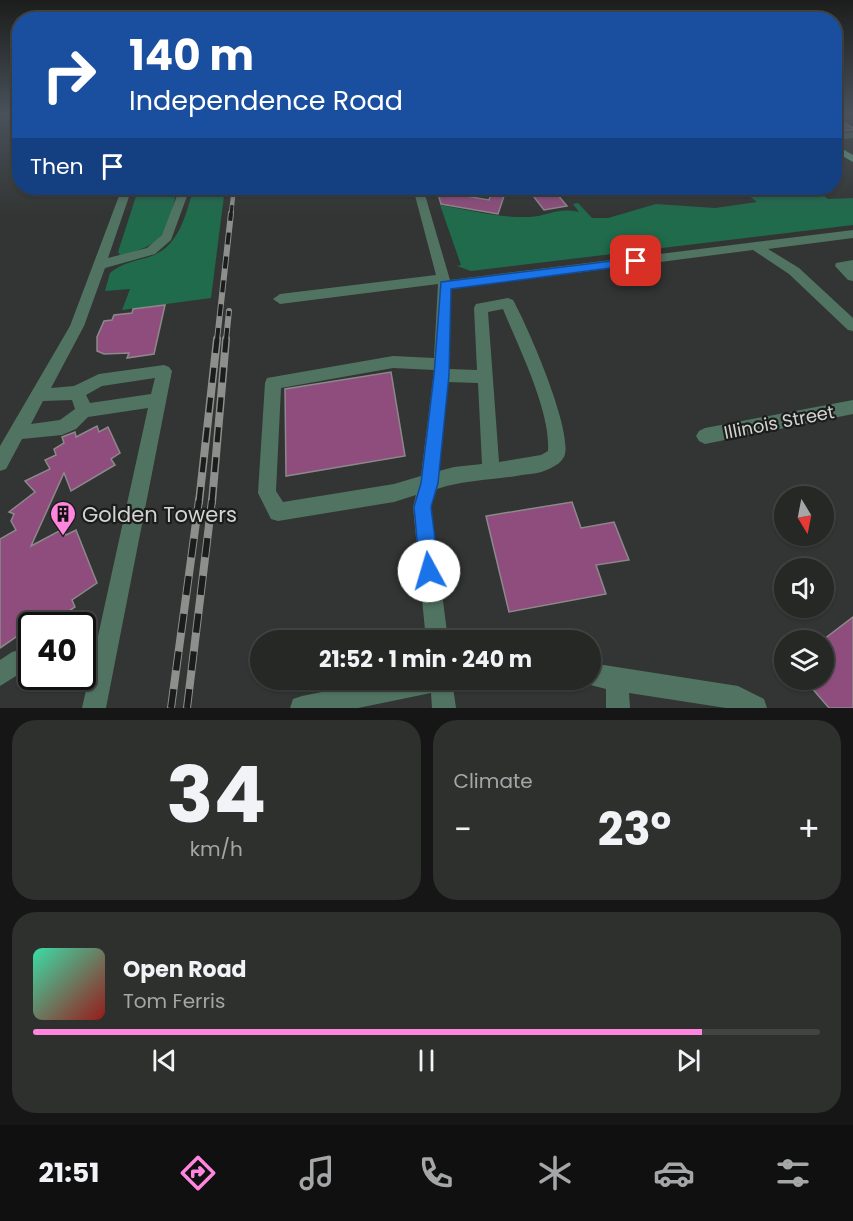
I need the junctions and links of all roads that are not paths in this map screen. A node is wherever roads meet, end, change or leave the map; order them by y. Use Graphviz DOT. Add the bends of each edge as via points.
graph roads {
  1 [pos="124,195"];
  2 [pos="182,195"];
  3 [pos="420,195"];
  4 [pos="853,234"];
  5 [pos="779,243"];
  6 [pos="755,246"];
  7 [pos="853,264"];
  8 [pos="99,265"];
  9 [pos="794,271"];
  10 [pos="853,277"];
  11 [pos="444,282"];
  12 [pos="280,299"];
  13 [pos="850,319"];
  14 [pos="442,369"];
  15 [pos="485,377"];
  16 [pos="76,393"];
  17 [pos="38,395"];
  18 [pos="158,400"];
  19 [pos="853,407"];
  20 [pos="83,411"];
  21 [pos="17,432"];
  22 [pos="705,436"];
  23 [pos="0,463"];
  24 [pos="491,472"];
  25 [pos="429,483"];
  26 [pos="436,630"];
  27 [pos="107,645"];
  28 [pos="96,647"];
  29 [pos="18,661"];
  30 [pos="0,674"];
  31 [pos="601,677"];
  32 [pos="617,679"];
  33 [pos="388,690"];
  34 [pos="442,690"];
  35 [pos="94,708"];
  36 [pos="302,708"];
  37 [pos="444,708"];
  38 [pos="618,708"];
  39 [pos="755,708"];
  1 -- 8 [label="street"];
  2 -- 8 [label="street" via="167,237 151,251"];
  3 -- 11 [label="street"];
  4 -- 5 [label="street"];
  5 -- 6 [label="street"];
  5 -- 9 [label="street"];
  6 -- 9 [label="street"];
  6 -- 11 [label="street"];
  7 -- 10 [label="street" via="841,266"];
  8 -- 17 [label="street" via="77,326"];
  9 -- 13 [label="street"];
  11 -- 12 [label="street"];
  11 -- 14 [label="street"];
  14 -- 15 [label="street"];
  14 -- 25 [label="street"];
  14 -- 25 [label="street" via="393,362 273,383 267,493 279,512 394,494"];
  15 -- 24 [label="street"];
  15 -- 24 [label="street" via="481,308 508,303 550,412 559,447 556,455 544,463"];
  16 -- 17 [label="street"];
  16 -- 18 [label="street" via="99,380 164,371"];
  16 -- 20 [label="street"];
  17 -- 21 [label="street"];
  18 -- 20 [label="street"];
  18 -- 27 [label="street"];
  19 -- 22 [label="street, Illinois Street"];
  20 -- 21 [label="street" via="62,429"];
  21 -- 23 [label="street"];
  24 -- 25 [label="street" via="454,475"];
  25 -- 26 [label="street" via="422,507"];
  27 -- 28 [label="street"];
  27 -- 35 [label="street"];
  29 -- 30 [label="street"];
  31 -- 32 [label="street"];
  32 -- 38 [label="street"];
  32 -- 39 [label="street" via="738,698"];
  33 -- 36 [label="street"];
  34 -- 37 [label="street"];
}
